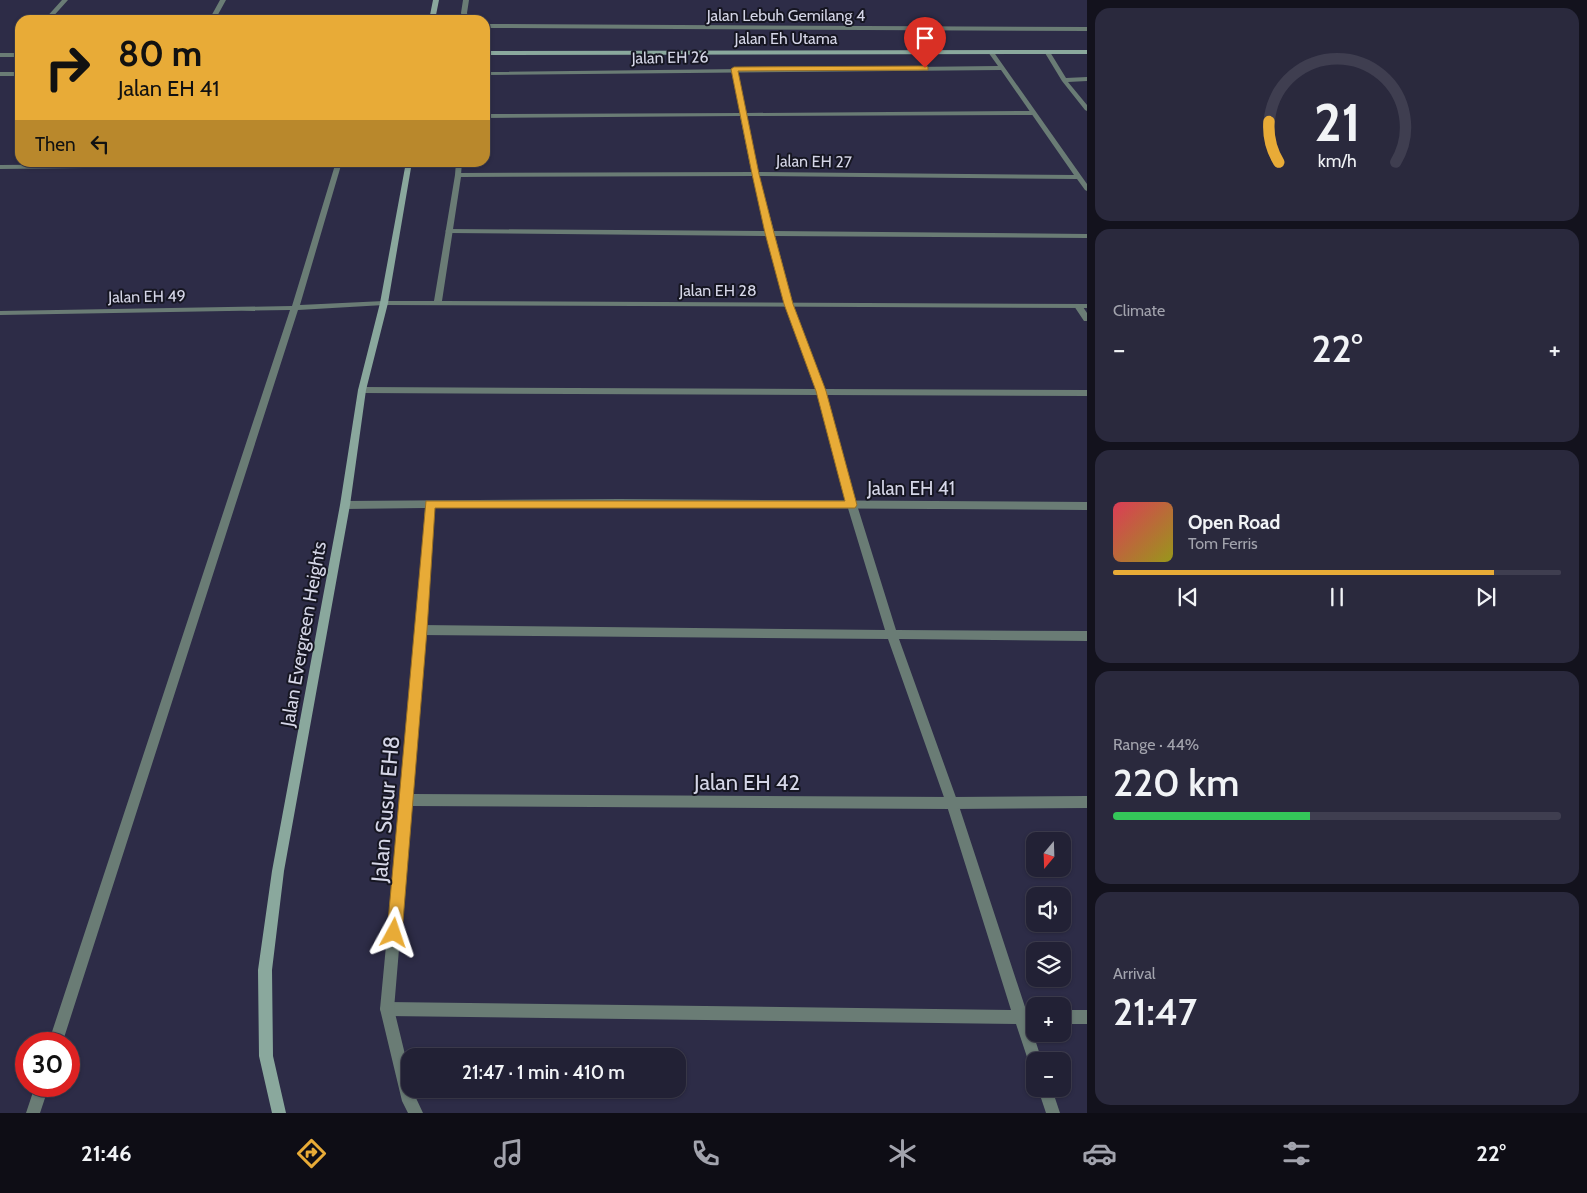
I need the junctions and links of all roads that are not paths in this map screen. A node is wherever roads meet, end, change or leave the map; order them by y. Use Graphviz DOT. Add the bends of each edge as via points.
graph roads {
  1 [pos="65,0"];
  2 [pos="223,0"];
  3 [pos="436,0"];
  4 [pos="466,0"];
  5 [pos="52,15"];
  6 [pos="215,15"];
  7 [pos="433,15"];
  8 [pos="465,15"];
  9 [pos="490,26"];
  10 [pos="1087,29"];
  11 [pos="991,52"];
  12 [pos="1048,52"];
  13 [pos="1087,52"];
  14 [pos="490,53"];
  15 [pos="15,54"];
  16 [pos="0,55"];
  17 [pos="1002,68"];
  18 [pos="734,69"];
  19 [pos="490,73"];
  20 [pos="0,74"];
  21 [pos="15,74"];
  22 [pos="1087,79"];
  23 [pos="1064,80"];
  24 [pos="1087,109"];
  25 [pos="1033,114"];
  26 [pos="743,115"];
  27 [pos="490,116"];
  28 [pos="0,167"];
  29 [pos="15,167"];
  30 [pos="338,167"];
  31 [pos="408,167"];
  32 [pos="459,167"];
  33 [pos="755,174"];
  34 [pos="458,175"];
  35 [pos="1079,177"];
  36 [pos="1087,189"];
  37 [pos="449,231"];
  38 [pos="770,233"];
  39 [pos="1087,236"];
  40 [pos="384,303"];
  41 [pos="438,303"];
  42 [pos="789,304"];
  43 [pos="1083,306"];
  44 [pos="295,308"];
  45 [pos="0,312"];
  46 [pos="1087,319"];
  47 [pos="362,390"];
  48 [pos="821,391"];
  49 [pos="1087,393"];
  50 [pos="430,504"];
  51 [pos="345,505"];
  52 [pos="852,505"];
  53 [pos="1087,506"];
  54 [pos="421,630"];
  55 [pos="892,634"];
  56 [pos="1087,636"];
  57 [pos="407,800"];
  58 [pos="1087,802"];
  59 [pos="952,803"];
  60 [pos="387,1009"];
  61 [pos="1020,1017"];
  62 [pos="1026,1017"];
  63 [pos="1071,1017"];
  64 [pos="1087,1017"];
  65 [pos="59,1032"];
  66 [pos="1032,1052"];
  67 [pos="38,1097"];
  68 [pos="1048,1097"];
  69 [pos="33,1113"];
  70 [pos="279,1113"];
  71 [pos="416,1113"];
  72 [pos="1053,1113"];
  1 -- 5 [label="street"];
  2 -- 6 [label="street"];
  3 -- 7 [label="street"];
  4 -- 8 [label="street"];
  9 -- 10 [label="street, Jalan Lebuh Gemilang 4"];
  11 -- 12 [label="street, Jalan Eh Utama"];
  11 -- 14 [label="street, Jalan Eh Utama"];
  11 -- 17 [label="street"];
  12 -- 13 [label="street, Jalan Eh Utama"];
  12 -- 23 [label="street"];
  15 -- 16 [label="street"];
  17 -- 18 [label="street, Jalan EH 26"];
  17 -- 25 [label="street"];
  18 -- 19 [label="street, Jalan EH 26"];
  18 -- 26 [label="street"];
  20 -- 21 [label="street"];
  22 -- 23 [label="street"];
  23 -- 24 [label="street"];
  25 -- 26 [label="street"];
  25 -- 35 [label="street"];
  26 -- 27 [label="street"];
  26 -- 33 [label="street"];
  28 -- 29 [label="street"];
  30 -- 44 [label="street"];
  31 -- 40 [label="street, Jalan Evergreen Heights"];
  32 -- 34 [label="street"];
  33 -- 34 [label="street, Jalan EH 27"];
  33 -- 35 [label="street, Jalan EH 27"];
  33 -- 38 [label="street"];
  34 -- 37 [label="street"];
  35 -- 36 [label="street"];
  37 -- 38 [label="street"];
  37 -- 41 [label="street"];
  38 -- 39 [label="street"];
  38 -- 42 [label="street"];
  40 -- 41 [label="street, Jalan EH 28"];
  40 -- 44 [label="street, Jalan EH 49"];
  40 -- 47 [label="street, Jalan Evergreen Heights"];
  41 -- 42 [label="street, Jalan EH 28"];
  42 -- 43 [label="street, Jalan EH 28"];
  42 -- 48 [label="street"];
  43 -- 46 [label="street"];
  44 -- 45 [label="street, Jalan EH 49"];
  44 -- 65 [label="street"];
  47 -- 48 [label="street"];
  47 -- 51 [label="street, Jalan Evergreen Heights"];
  48 -- 49 [label="street"];
  48 -- 52 [label="street"];
  50 -- 51 [label="street, Jalan EH 41"];
  50 -- 52 [label="street, Jalan EH 41"];
  50 -- 54 [label="street, Jalan Susur EH8"];
  51 -- 70 [label="street, Jalan Evergreen Heights" via="278,871 264,970 266,1056"];
  52 -- 53 [label="street, Jalan EH 41"];
  52 -- 55 [label="street"];
  54 -- 55 [label="street"];
  54 -- 57 [label="street, Jalan Susur EH8"];
  55 -- 56 [label="street"];
  55 -- 59 [label="street"];
  57 -- 59 [label="street, Jalan EH 42"];
  57 -- 60 [label="street, Jalan Susur EH8"];
  58 -- 59 [label="street, Jalan EH 42"];
  59 -- 61 [label="street"];
  60 -- 61 [label="street"];
  60 -- 71 [label="street, Jalan Susur EH8" via="409,1101"];
  61 -- 62 [label="street"];
  61 -- 66 [label="street"];
  63 -- 64 [label="street"];
  67 -- 69 [label="street"];
  68 -- 72 [label="street"];
}
